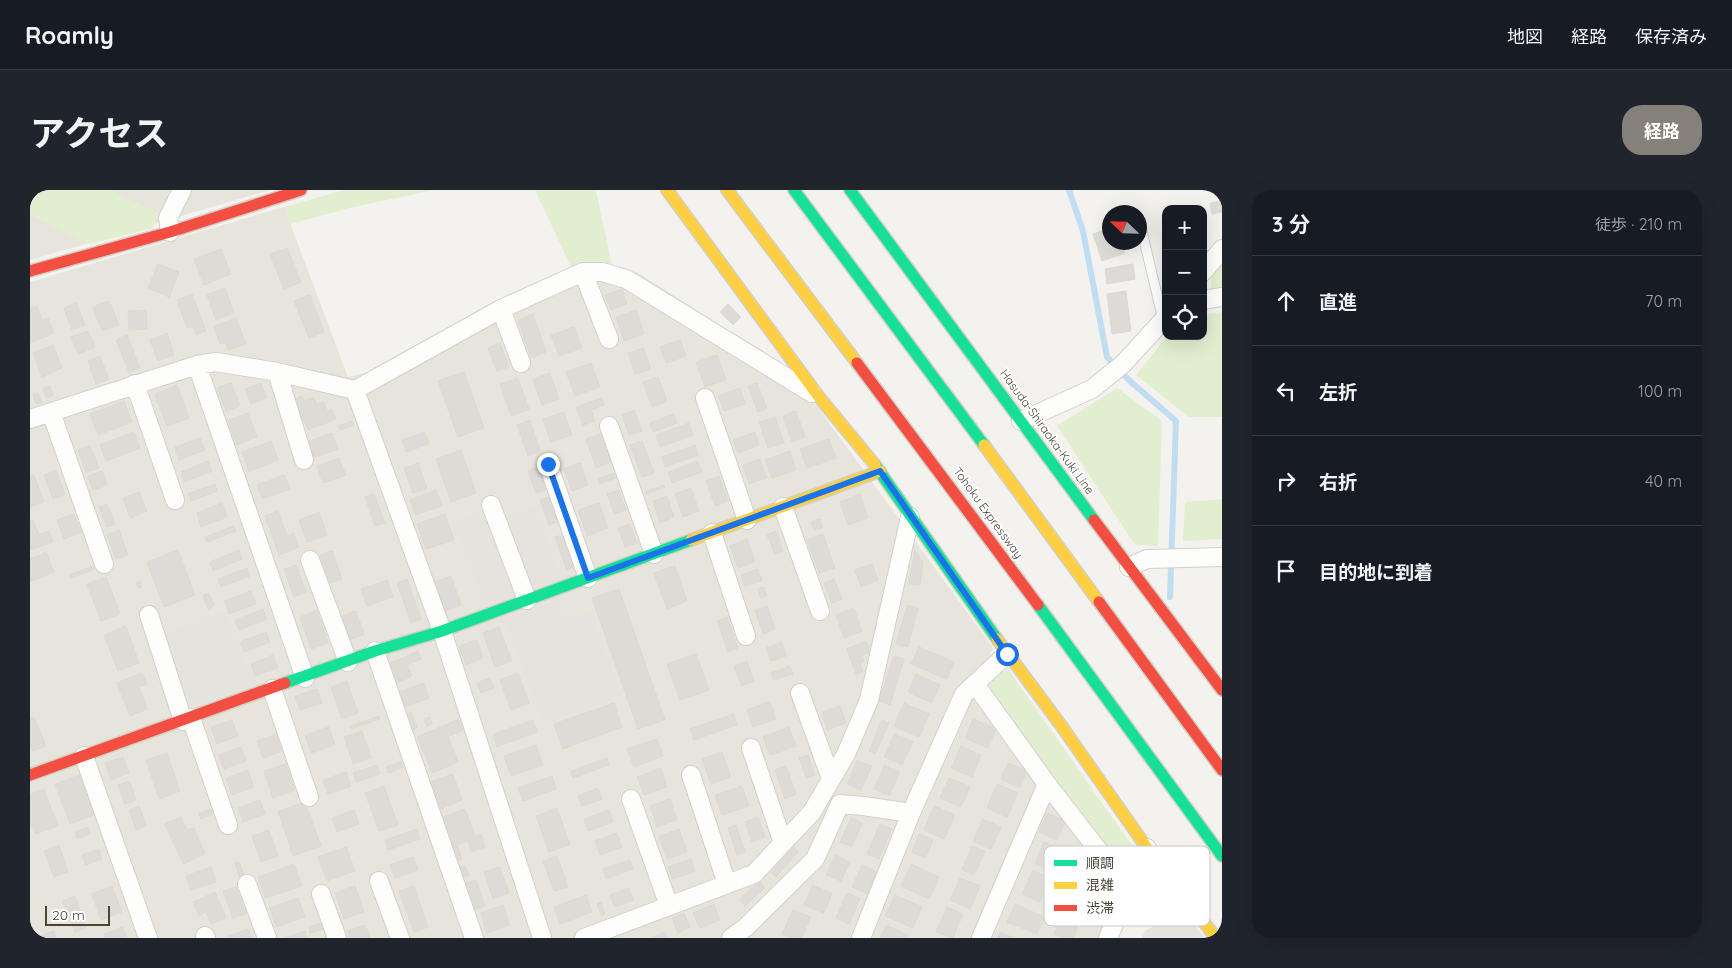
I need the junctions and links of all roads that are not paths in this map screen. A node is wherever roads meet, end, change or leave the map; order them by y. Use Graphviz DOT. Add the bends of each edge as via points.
graph roads {
  1 [pos="182,190"];
  2 [pos="301,190"];
  3 [pos="667,190"];
  4 [pos="727,190"];
  5 [pos="794,190"];
  6 [pos="850,190"];
  7 [pos="170,232"];
  8 [pos="1222,249"];
  9 [pos="1147,250"];
  10 [pos="1207,267"];
  11 [pos="30,271"];
  12 [pos="583,272"];
  13 [pos="1222,296"];
  14 [pos="1207,299"];
  15 [pos="501,309"];
  16 [pos="1162,310"];
  17 [pos="1162,320"];
  18 [pos="609,339"];
  19 [pos="521,362"];
  20 [pos="197,365"];
  21 [pos="277,372"];
  22 [pos="135,384"];
  23 [pos="355,390"];
  24 [pos="819,397"];
  25 [pos="705,398"];
  26 [pos="51,412"];
  27 [pos="30,419"];
  28 [pos="1021,421"];
  29 [pos="609,426"];
  30 [pos="304,460"];
  31 [pos="548,464"];
  32 [pos="880,471"];
  33 [pos="175,500"];
  34 [pos="491,505"];
  35 [pos="783,507"];
  36 [pos="910,517"];
  37 [pos="747,520"];
  38 [pos="712,532"];
  39 [pos="654,554"];
  40 [pos="1222,557"];
  41 [pos="310,560"];
  42 [pos="104,564"];
  43 [pos="1129,567"];
  44 [pos="588,578"];
  45 [pos="527,600"];
  46 [pos="820,611"];
  47 [pos="149,616"];
  48 [pos="442,631"];
  49 [pos="746,636"];
  50 [pos="375,651"];
  51 [pos="1007,654"];
  52 [pos="348,662"];
  53 [pos="305,678"];
  54 [pos="975,684"];
  55 [pos="272,689"];
  56 [pos="1222,690"];
  57 [pos="800,693"];
  58 [pos="187,720"];
  59 [pos="751,748"];
  60 [pos="84,756"];
  61 [pos="1222,770"];
  62 [pos="30,775"];
  63 [pos="691,775"];
  64 [pos="831,779"];
  65 [pos="1047,784"];
  66 [pos="309,797"];
  67 [pos="631,799"];
  68 [pos="911,813"];
  69 [pos="228,825"];
  70 [pos="783,843"];
  71 [pos="1095,846"];
  72 [pos="1146,846"];
  73 [pos="1222,856"];
  74 [pos="378,881"];
  75 [pos="247,884"];
  76 [pos="727,884"];
  77 [pos="321,894"];
  78 [pos="669,906"];
  79 [pos="1113,926"];
  80 [pos="1207,926"];
  81 [pos="148,938"];
  82 [pos="267,938"];
  83 [pos="337,938"];
  84 [pos="400,938"];
  85 [pos="474,938"];
  86 [pos="542,938"];
  87 [pos="584,938"];
  88 [pos="731,938"];
  89 [pos="861,938"];
  90 [pos="981,938"];
  91 [pos="1108,938"];
  92 [pos="1216,938"];
  1 -- 7 [label="street" via="168,218"];
  2 -- 7 [label="main road"];
  3 -- 24 [label="main road"];
  4 -- 73 [label="main road, Tohoku Expressway"];
  5 -- 61 [label="main road"];
  6 -- 28 [label="main road, Hasuda-Shiraoka-Kuki Line"];
  7 -- 11 [label="main road"];
  8 -- 10 [label="street"];
  9 -- 16 [label="lane"];
  12 -- 15 [label="street"];
  12 -- 18 [label="street"];
  12 -- 24 [label="street" via="602,272 626,280"];
  13 -- 14 [label="street"];
  15 -- 19 [label="street"];
  15 -- 23 [label="street"];
  17 -- 28 [label="street" via="1123,364 1092,389"];
  20 -- 21 [label="street" via="216,362"];
  20 -- 22 [label="street"];
  20 -- 53 [label="street"];
  21 -- 23 [label="street"];
  21 -- 30 [label="street"];
  22 -- 26 [label="street"];
  22 -- 33 [label="street"];
  23 -- 48 [label="street"];
  24 -- 32 [label="main road"];
  25 -- 37 [label="street"];
  26 -- 27 [label="street"];
  26 -- 42 [label="street"];
  28 -- 43 [label="main road, Hasuda-Shiraoka-Kuki Line"];
  29 -- 39 [label="street"];
  31 -- 44 [label="street"];
  32 -- 35 [label="main road"];
  32 -- 36 [label="main road"];
  34 -- 45 [label="street"];
  35 -- 37 [label="main road"];
  35 -- 46 [label="street"];
  36 -- 51 [label="main road"];
  36 -- 64 [label="street" via="869,700 846,754"];
  37 -- 38 [label="main road"];
  38 -- 39 [label="main road"];
  38 -- 49 [label="street"];
  39 -- 44 [label="main road"];
  40 -- 43 [label="street" via="1147,559"];
  41 -- 52 [label="street"];
  43 -- 56 [label="main road, Hasuda-Shiraoka-Kuki Line"];
  44 -- 45 [label="main road"];
  45 -- 48 [label="main road"];
  47 -- 58 [label="street"];
  48 -- 50 [label="main road"];
  48 -- 86 [label="street"];
  50 -- 52 [label="main road"];
  50 -- 85 [label="street"];
  51 -- 54 [label="street"];
  51 -- 72 [label="main road"];
  52 -- 53 [label="main road"];
  53 -- 55 [label="main road"];
  54 -- 65 [label="street"];
  54 -- 68 [label="street" via="964,694"];
  55 -- 58 [label="main road"];
  55 -- 66 [label="street"];
  57 -- 64 [label="street"];
  58 -- 60 [label="main road"];
  58 -- 69 [label="street"];
  59 -- 70 [label="street"];
  60 -- 62 [label="main road"];
  60 -- 81 [label="street"];
  63 -- 76 [label="street"];
  64 -- 70 [label="street" via="812,812"];
  65 -- 71 [label="street"];
  65 -- 90 [label="street"];
  67 -- 78 [label="street"];
  68 -- 88 [label="street" via="840,804 815,859"];
  68 -- 89 [label="street"];
  70 -- 76 [label="street" via="754,874"];
  74 -- 84 [label="street"];
  75 -- 82 [label="street"];
  76 -- 78 [label="street"];
  77 -- 83 [label="street"];
  78 -- 87 [label="street"];
  79 -- 91 [label="street"];
  80 -- 92 [label="main road"];
}
